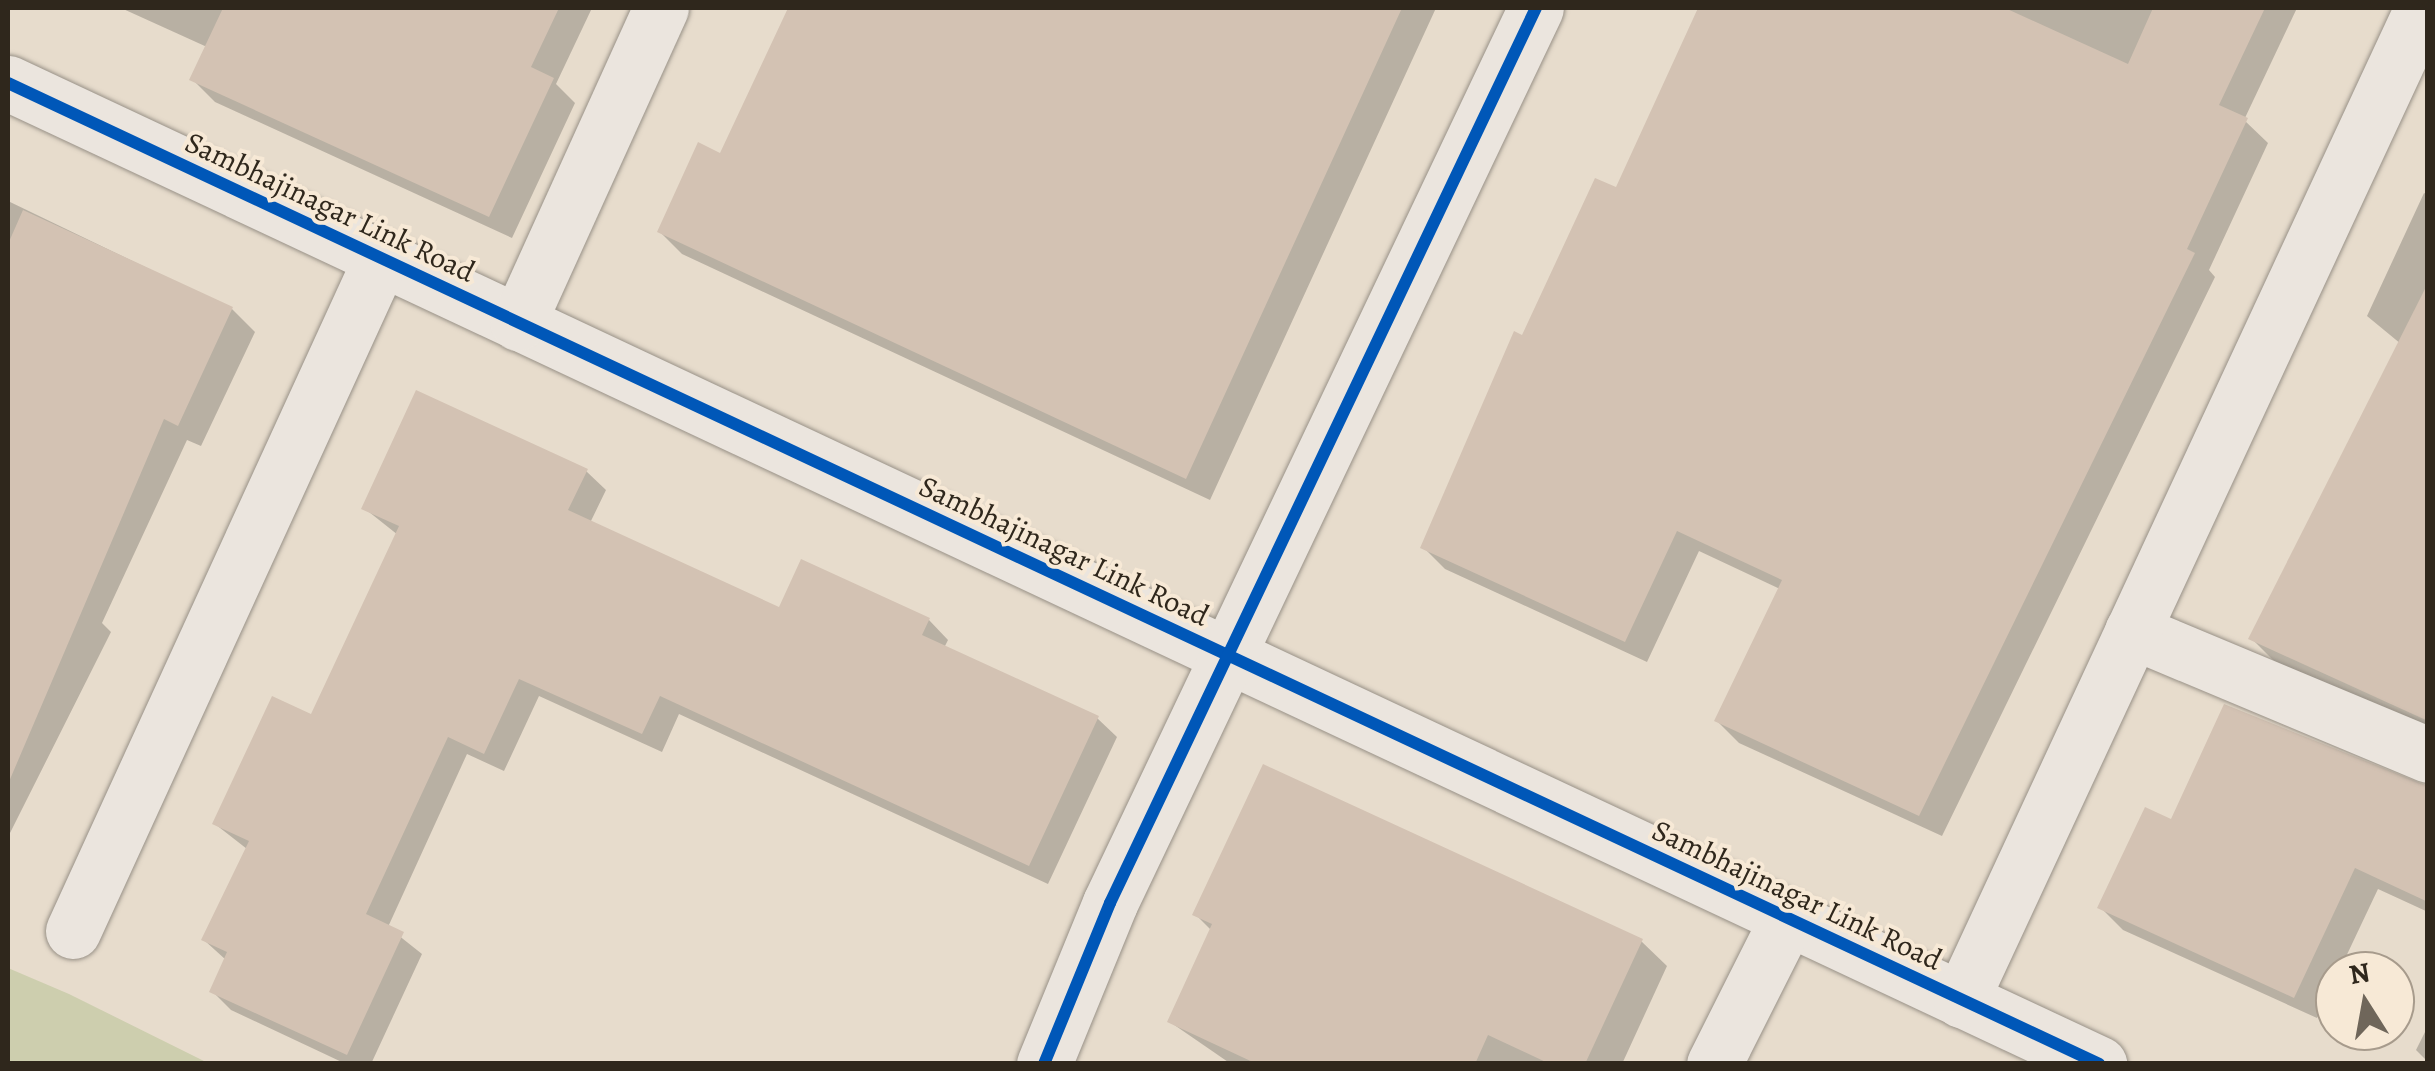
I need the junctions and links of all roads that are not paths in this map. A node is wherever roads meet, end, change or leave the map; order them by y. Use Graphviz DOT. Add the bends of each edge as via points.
graph roads {
  1 [pos="660,8"];
  2 [pos="1536,8"];
  3 [pos="2422,8"];
  4 [pos="8,83"];
  5 [pos="381,258"];
  6 [pos="518,323"];
  7 [pos="2132,632"];
  8 [pos="1228,656"];
  9 [pos="2428,755"];
  10 [pos="1788,919"];
  11 [pos="73,932"];
  12 [pos="1961,1000"];
  13 [pos="1044,1064"];
  14 [pos="1714,1064"];
  15 [pos="2099,1064"];
  1 -- 6 [label="street"];
  2 -- 8 [label="street"];
  3 -- 7 [label="street"];
  4 -- 5 [label="street, Sambhajinagar Link Road"];
  5 -- 6 [label="street, Sambhajinagar Link Road"];
  5 -- 11 [label="street"];
  6 -- 8 [label="street, Sambhajinagar Link Road"];
  7 -- 9 [label="street"];
  7 -- 12 [label="street"];
  8 -- 10 [label="street, Sambhajinagar Link Road"];
  8 -- 13 [label="street"];
  10 -- 12 [label="street, Sambhajinagar Link Road"];
  10 -- 14 [label="street"];
  12 -- 15 [label="street, Sambhajinagar Link Road"];
}
